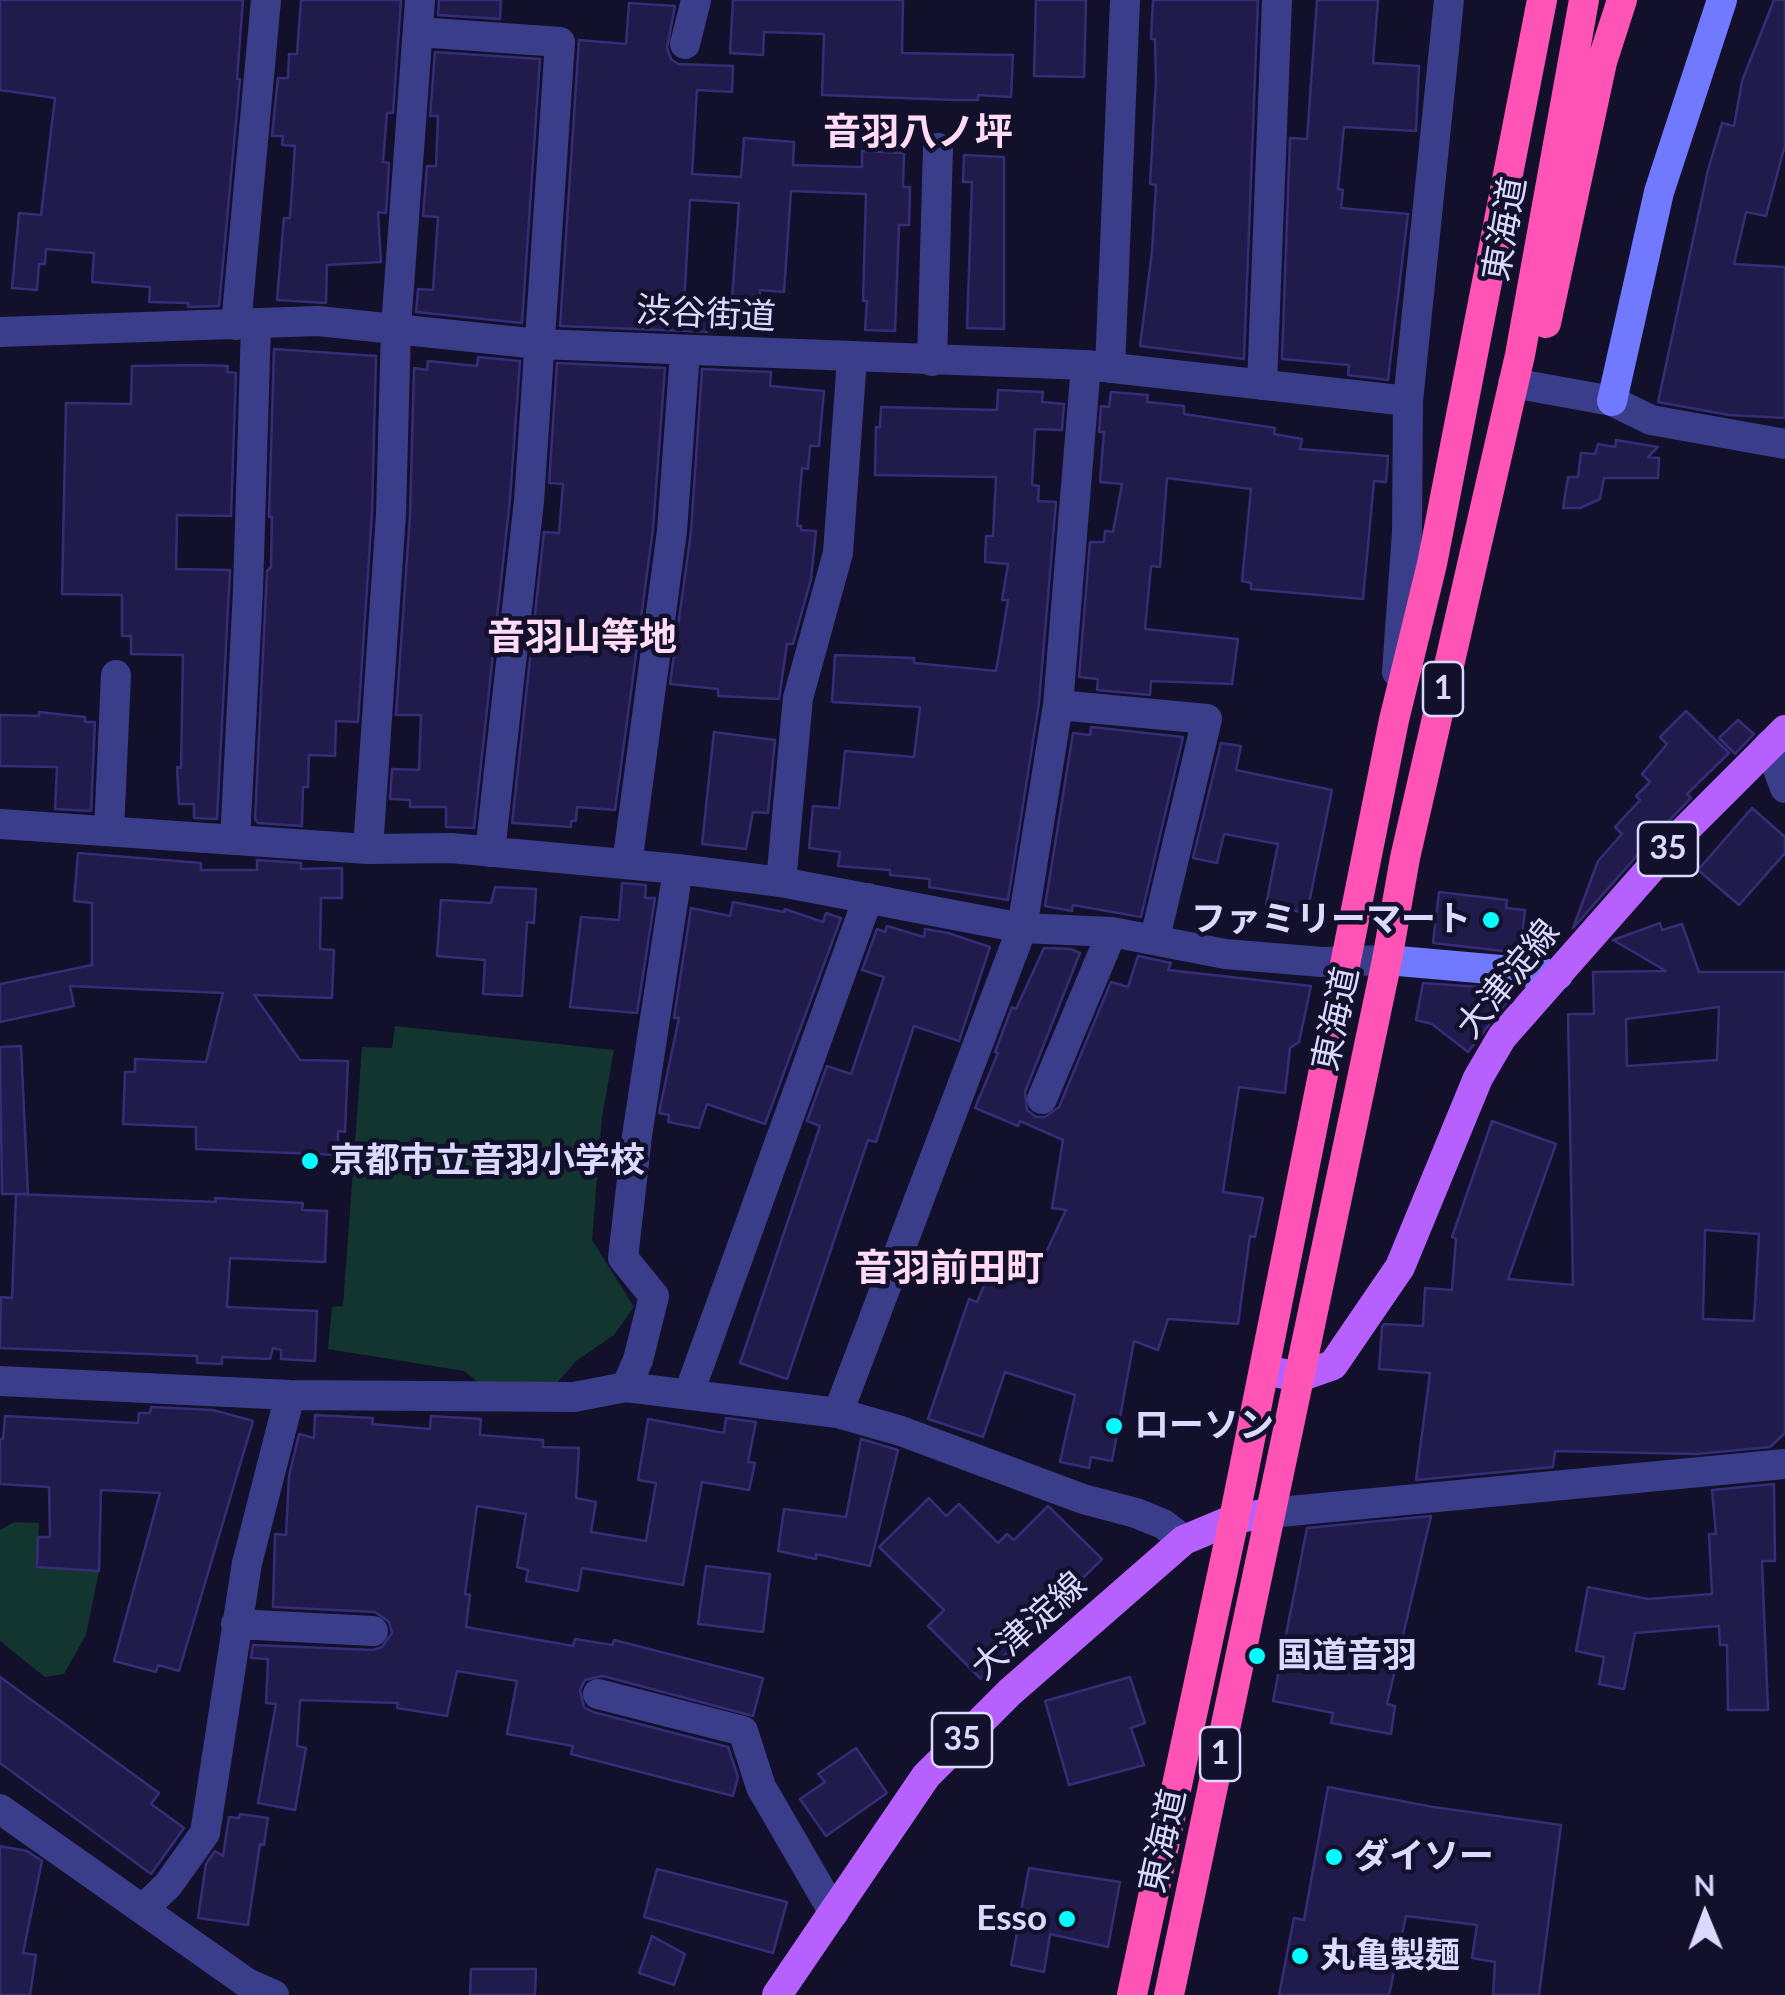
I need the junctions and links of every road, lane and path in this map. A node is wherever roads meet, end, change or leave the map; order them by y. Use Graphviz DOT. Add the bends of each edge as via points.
graph roads {
  1 [pos="266,0"];
  2 [pos="420,0"];
  3 [pos="696,0"];
  4 [pos="1124,0"];
  5 [pos="1277,0"];
  6 [pos="1449,0"];
  7 [pos="1532,0"];
  8 [pos="1542,0"];
  9 [pos="1584,0"];
  10 [pos="1622,0"];
  11 [pos="1722,0"];
  12 [pos="418,32"];
  13 [pos="1533,42"];
  14 [pos="685,44"];
  15 [pos="938,148"];
  16 [pos="246,325"];
  17 [pos="396,326"];
  18 [pos="0,332"];
  19 [pos="539,344"];
  20 [pos="685,351"];
  21 [pos="852,358"];
  22 [pos="932,360"];
  23 [pos="1098,367"];
  24 [pos="1517,369"];
  25 [pos="1262,384"];
  26 [pos="1408,401"];
  27 [pos="1612,402"];
  28 [pos="1785,444"];
  29 [pos="116,674"];
  30 [pos="1058,705"];
  31 [pos="1394,720"];
  32 [pos="1777,737"];
  33 [pos="1785,788"];
  34 [pos="0,824"];
  35 [pos="109,831"];
  36 [pos="235,840"];
  37 [pos="368,849"];
  38 [pos="490,852"];
  39 [pos="627,864"];
  40 [pos="678,869"];
  41 [pos="781,882"];
  42 [pos="868,898"];
  43 [pos="1022,928"];
  44 [pos="1112,932"];
  45 [pos="1154,938"];
  46 [pos="1386,960"];
  47 [pos="1348,961"];
  48 [pos="1558,975"];
  49 [pos="1042,1099"];
  50 [pos="1265,1370"];
  51 [pos="1299,1376"];
  52 [pos="0,1381"];
  53 [pos="626,1387"];
  54 [pos="689,1394"];
  55 [pos="290,1395"];
  56 [pos="838,1413"];
  57 [pos="1785,1464"];
  58 [pos="1268,1513"];
  59 [pos="1234,1519"];
  60 [pos="1184,1540"];
  61 [pos="236,1624"];
  62 [pos="373,1631"];
  63 [pos="598,1694"];
  64 [pos="0,1808"];
  65 [pos="143,1909"];
  66 [pos="834,1912"];
  67 [pos="274,1995"];
  68 [pos="777,1995"];
  69 [pos="1132,1995"];
  70 [pos="1169,1995"];
  1 -- 16 [label="street"];
  2 -- 12 [label="street"];
  3 -- 14 [label="street"];
  4 -- 23 [label="street"];
  5 -- 25 [label="street"];
  6 -- 26 [label="street"];
  7 -- 13 [label="highway"];
  8 -- 13 [label="highway, 東海道 / 1"];
  9 -- 24 [label="highway, 東海道 / 1"];
  10 -- 24 [label="highway" via="1602,62 1545,326"];
  11 -- 27 [label="street" via="1658,192"];
  12 -- 17 [label="street"];
  12 -- 19 [label="street" via="560,42"];
  13 -- 31 [label="highway, 東海道 / 1" via="1432,564"];
  15 -- 22 [label="street"];
  16 -- 17 [label="street, 渋谷街道" via="318,320"];
  16 -- 18 [label="street, 渋谷街道"];
  16 -- 36 [label="street" via="248,590"];
  17 -- 19 [label="street, 渋谷街道"];
  17 -- 37 [label="street" via="391,514"];
  19 -- 20 [label="street, 渋谷街道"];
  19 -- 38 [label="street" via="529,501"];
  20 -- 21 [label="street, 渋谷街道"];
  20 -- 39 [label="street" via="672,531"];
  21 -- 22 [label="street, 渋谷街道"];
  21 -- 41 [label="street" via="838,553 798,698"];
  22 -- 23 [label="street, 渋谷街道"];
  23 -- 25 [label="street, 渋谷街道"];
  23 -- 30 [label="street"];
  24 -- 27 [label="street"];
  24 -- 46 [label="highway, 東海道 / 1"];
  25 -- 26 [label="street, 渋谷街道"];
  26 -- 31 [label="street" via="1408,532"];
  27 -- 28 [label="street" via="1651,420"];
  29 -- 35 [label="street"];
  30 -- 43 [label="street"];
  30 -- 45 [label="street" via="1206,719"];
  31 -- 47 [label="highway, 東海道 / 1"];
  32 -- 33 [label="street"];
  32 -- 48 [label="main road, 大津淀線 / 35" via="1682,832"];
  34 -- 35 [label="street"];
  35 -- 36 [label="street"];
  36 -- 37 [label="street"];
  37 -- 38 [label="street"];
  38 -- 39 [label="street"];
  39 -- 40 [label="street"];
  40 -- 41 [label="street"];
  40 -- 53 [label="street" via="623,1258 654,1296"];
  41 -- 42 [label="street"];
  42 -- 43 [label="street"];
  42 -- 54 [label="street"];
  43 -- 44 [label="street"];
  43 -- 56 [label="street"];
  44 -- 45 [label="street"];
  44 -- 49 [label="street"];
  45 -- 47 [label="street" via="1225,954"];
  46 -- 47 [label="street"];
  46 -- 48 [label="street"];
  46 -- 51 [label="highway, 東海道 / 1"];
  47 -- 50 [label="highway, 東海道 / 1"];
  48 -- 51 [label="main road, 大津淀線 / 35" via="1502,1037 1478,1078 1400,1267 1332,1365"];
  50 -- 51 [label="main road"];
  50 -- 59 [label="highway, 東海道 / 1"];
  51 -- 58 [label="highway, 東海道 / 1"];
  52 -- 55 [label="street"];
  53 -- 54 [label="street"];
  53 -- 55 [label="street" via="574,1396"];
  54 -- 56 [label="street"];
  55 -- 61 [label="street"];
  56 -- 60 [label="street" via="1136,1512"];
  57 -- 58 [label="street"];
  58 -- 59 [label="main road, 大津淀線 / 35"];
  58 -- 70 [label="highway, 東海道 / 1"];
  59 -- 60 [label="main road, 大津淀線 / 35"];
  59 -- 69 [label="highway, 東海道 / 1"];
  60 -- 66 [label="main road, 大津淀線 / 35" via="1010,1692 926,1776"];
  61 -- 62 [label="street"];
  61 -- 65 [label="street" via="205,1833"];
  63 -- 66 [label="street" via="743,1731 761,1787"];
  64 -- 65 [label="street"];
  65 -- 67 [label="street"];
  66 -- 68 [label="main road, 大津淀線 / 35"];
}
